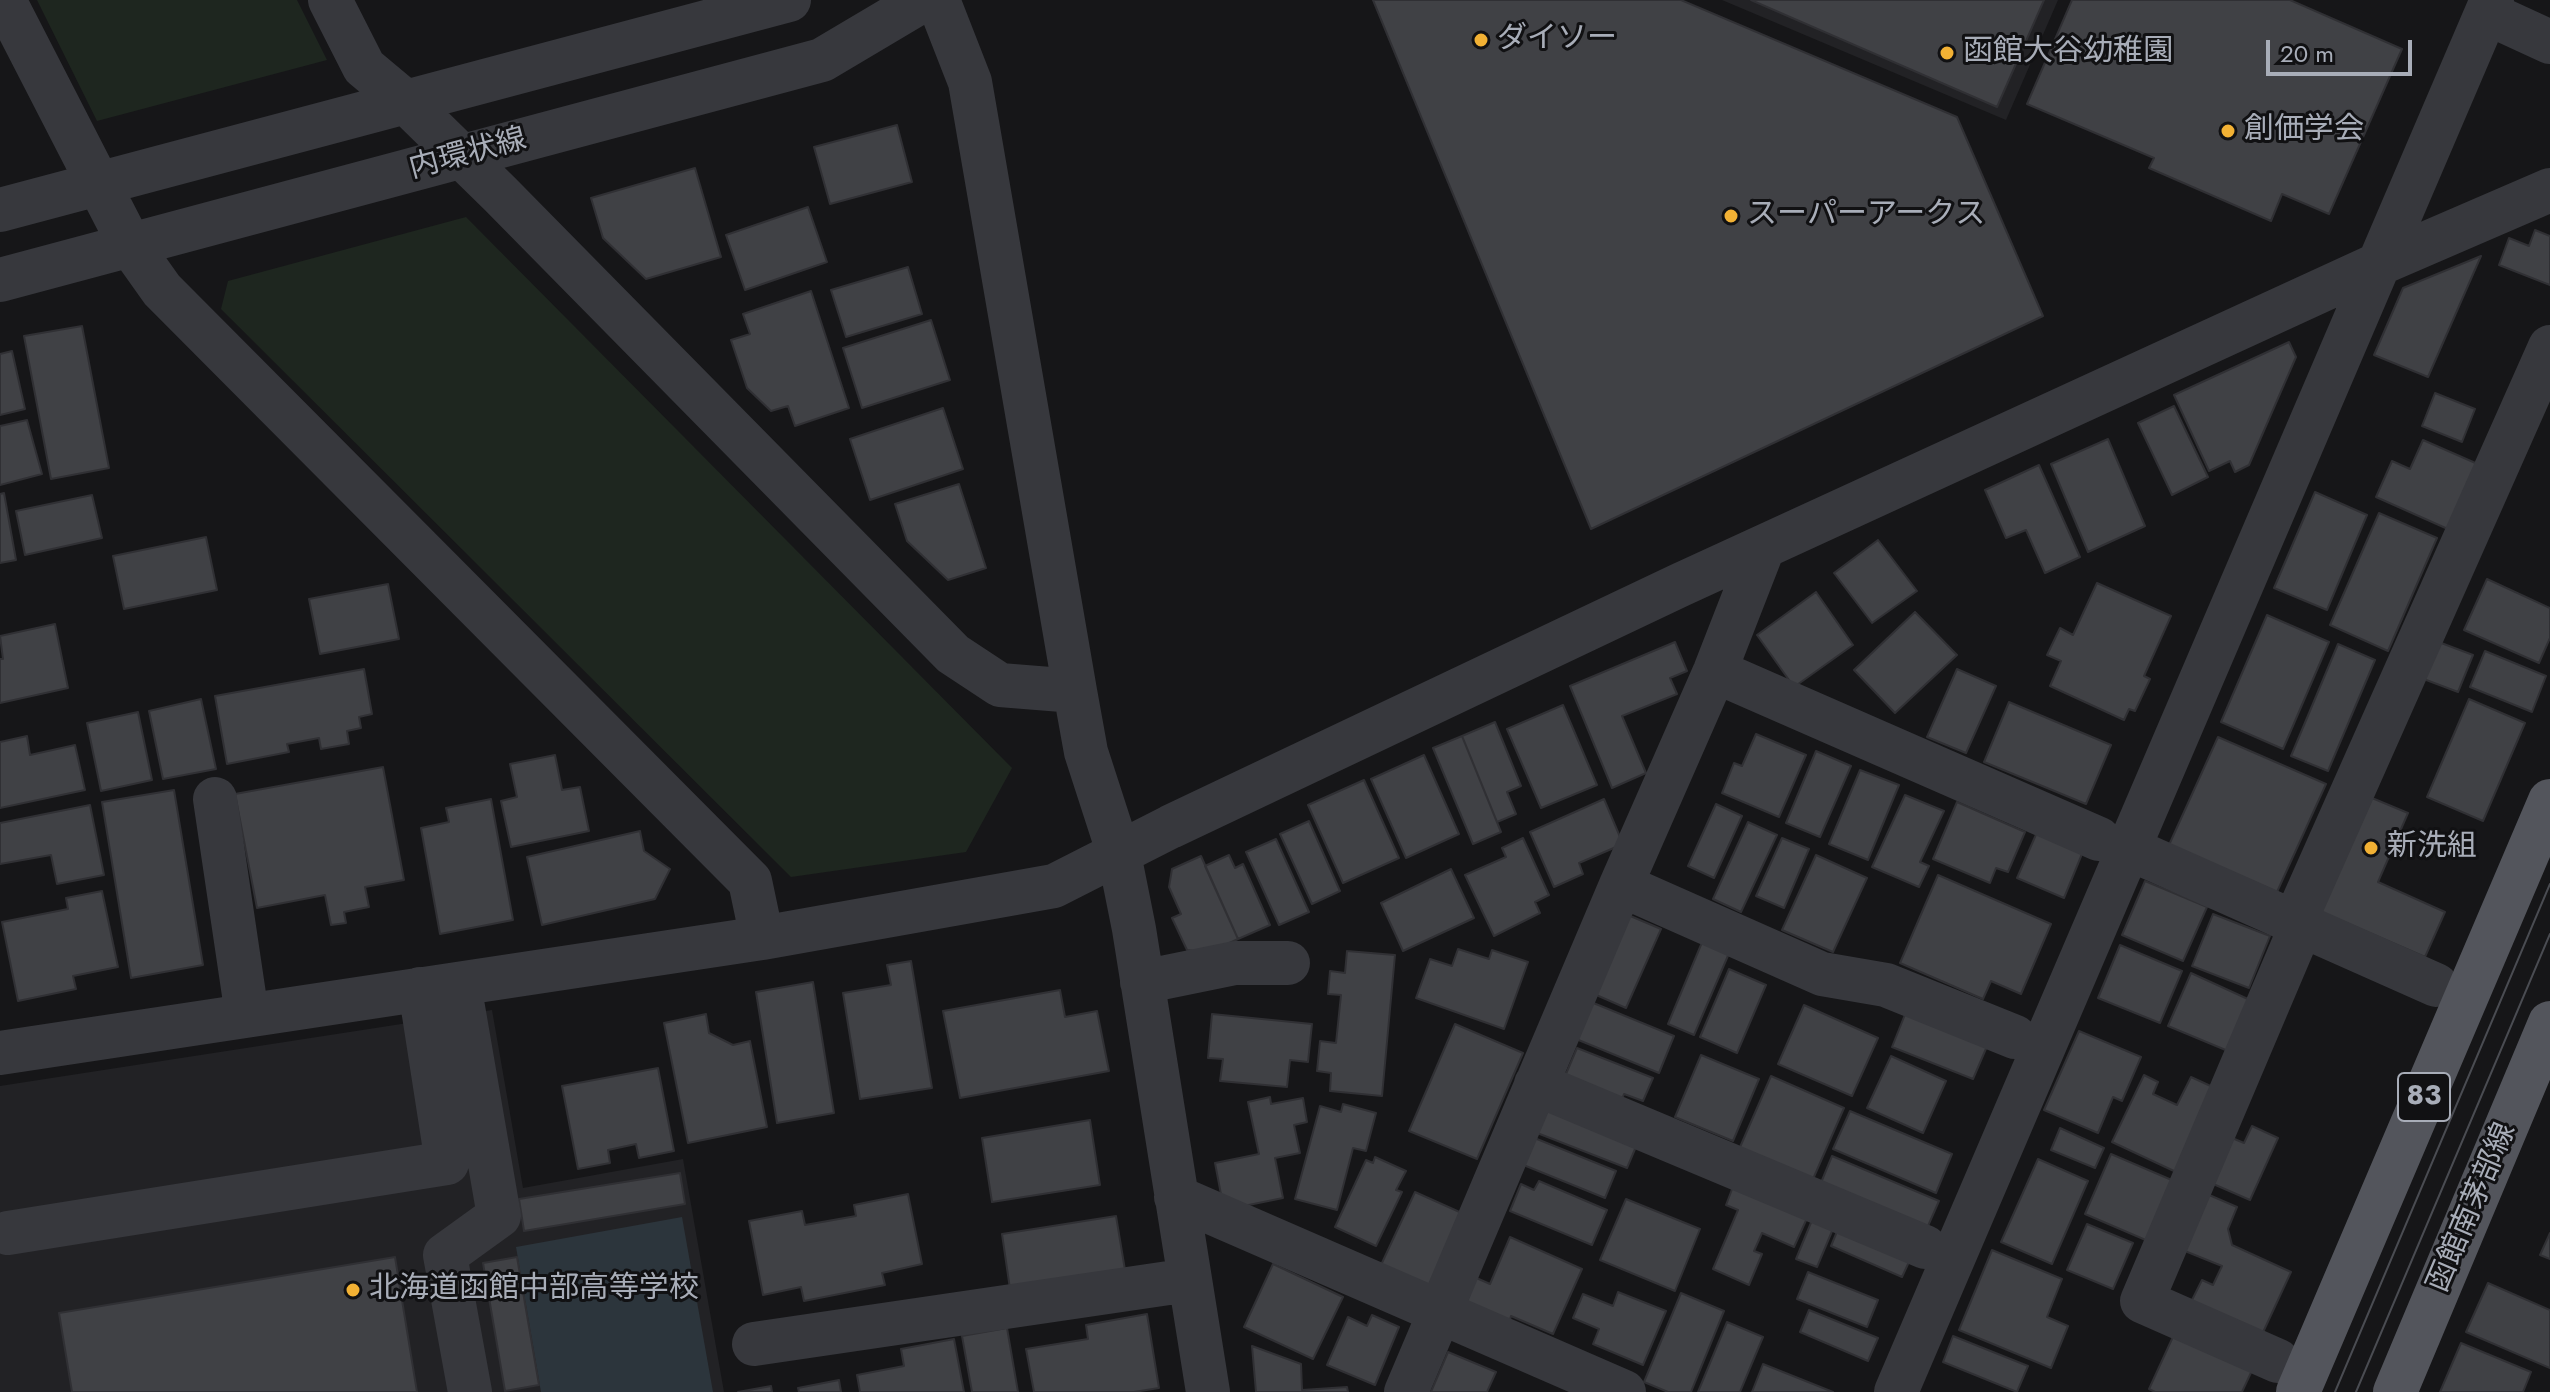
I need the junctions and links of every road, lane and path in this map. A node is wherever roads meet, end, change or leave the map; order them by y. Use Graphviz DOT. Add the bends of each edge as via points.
graph roads {
  1 [pos="4,0"];
  2 [pos="330,0"];
  3 [pos="789,0"];
  4 [pos="923,0"];
  5 [pos="938,0"];
  6 [pos="2489,6"];
  7 [pos="2550,42"];
  8 [pos="407,103"];
  9 [pos="462,156"];
  10 [pos="98,184"];
  11 [pos="2550,190"];
  12 [pos="0,210"];
  13 [pos="130,245"];
  14 [pos="2381,263"];
  15 [pos="0,280"];
  16 [pos="2550,347"];
  17 [pos="1763,548"];
  18 [pos="1715,671"];
  19 [pos="1075,691"];
  20 [pos="215,799"];
  21 [pos="2550,801"];
  22 [pos="2114,844"];
  23 [pos="1119,854"];
  24 [pos="1621,885"];
  25 [pos="2299,923"];
  26 [pos="762,938"];
  27 [pos="1288,963"];
  28 [pos="1142,982"];
  29 [pos="2436,985"];
  30 [pos="439,987"];
  31 [pos="247,1015"];
  32 [pos="2550,1023"];
  33 [pos="2015,1037"];
  34 [pos="0,1053"];
  35 [pos="1536,1084"];
  36 [pos="1176,1197"];
  37 [pos="8,1233"];
  38 [pos="1925,1247"];
  39 [pos="1189,1280"];
  40 [pos="1438,1312"];
  41 [pos="754,1344"];
  42 [pos="2288,1377"];
  43 [pos="470,1392"];
  44 [pos="1208,1392"];
  45 [pos="1406,1392"];
  46 [pos="1624,1392"];
  47 [pos="1896,1392"];
  48 [pos="2395,1392"];
  1 -- 10 [label="street"];
  2 -- 8 [label="street" via="364,67"];
  3 -- 8 [label="street"];
  4 -- 9 [label="street, 内環状線" via="822,60"];
  5 -- 19 [label="street" via="970,82"];
  6 -- 7 [label="street"];
  6 -- 14 [label="street"];
  8 -- 9 [label="street"];
  8 -- 10 [label="street"];
  9 -- 13 [label="street, 内環状線"];
  9 -- 19 [label="street" via="953,654 1000,685"];
  10 -- 12 [label="street"];
  10 -- 13 [label="street"];
  11 -- 14 [label="street"];
  13 -- 15 [label="street, 内環状線"];
  13 -- 26 [label="street" via="162,290 750,881"];
  14 -- 17 [label="street"];
  14 -- 22 [label="street"];
  16 -- 25 [label="street"];
  17 -- 18 [label="street"];
  17 -- 23 [label="street"];
  18 -- 22 [label="street"];
  18 -- 24 [label="street"];
  19 -- 23 [label="street" via="1086,752"];
  20 -- 31 [label="street"];
  21 -- 42 [label="main road, 83"];
  22 -- 25 [label="street"];
  22 -- 47 [label="street"];
  23 -- 26 [label="street" via="1054,886"];
  23 -- 28 [label="street"];
  24 -- 33 [label="street" via="1822,974 1886,985"];
  24 -- 35 [label="street"];
  25 -- 29 [label="street"];
  25 -- 42 [label="street" via="2142,1301"];
  26 -- 30 [label="street"];
  27 -- 28 [label="street" via="1235,963"];
  28 -- 36 [label="street"];
  30 -- 31 [label="street"];
  30 -- 37 [label="street" via="447,1163"];
  30 -- 43 [label="street" via="499,1216 445,1255"];
  31 -- 34 [label="street"];
  32 -- 48 [label="main road, 函館南茅部線"];
  35 -- 38 [label="street"];
  35 -- 40 [label="street"];
  36 -- 39 [label="street"];
  36 -- 40 [label="street"];
  39 -- 41 [label="street"];
  39 -- 44 [label="street"];
  40 -- 45 [label="street"];
  40 -- 46 [label="street"];
}
